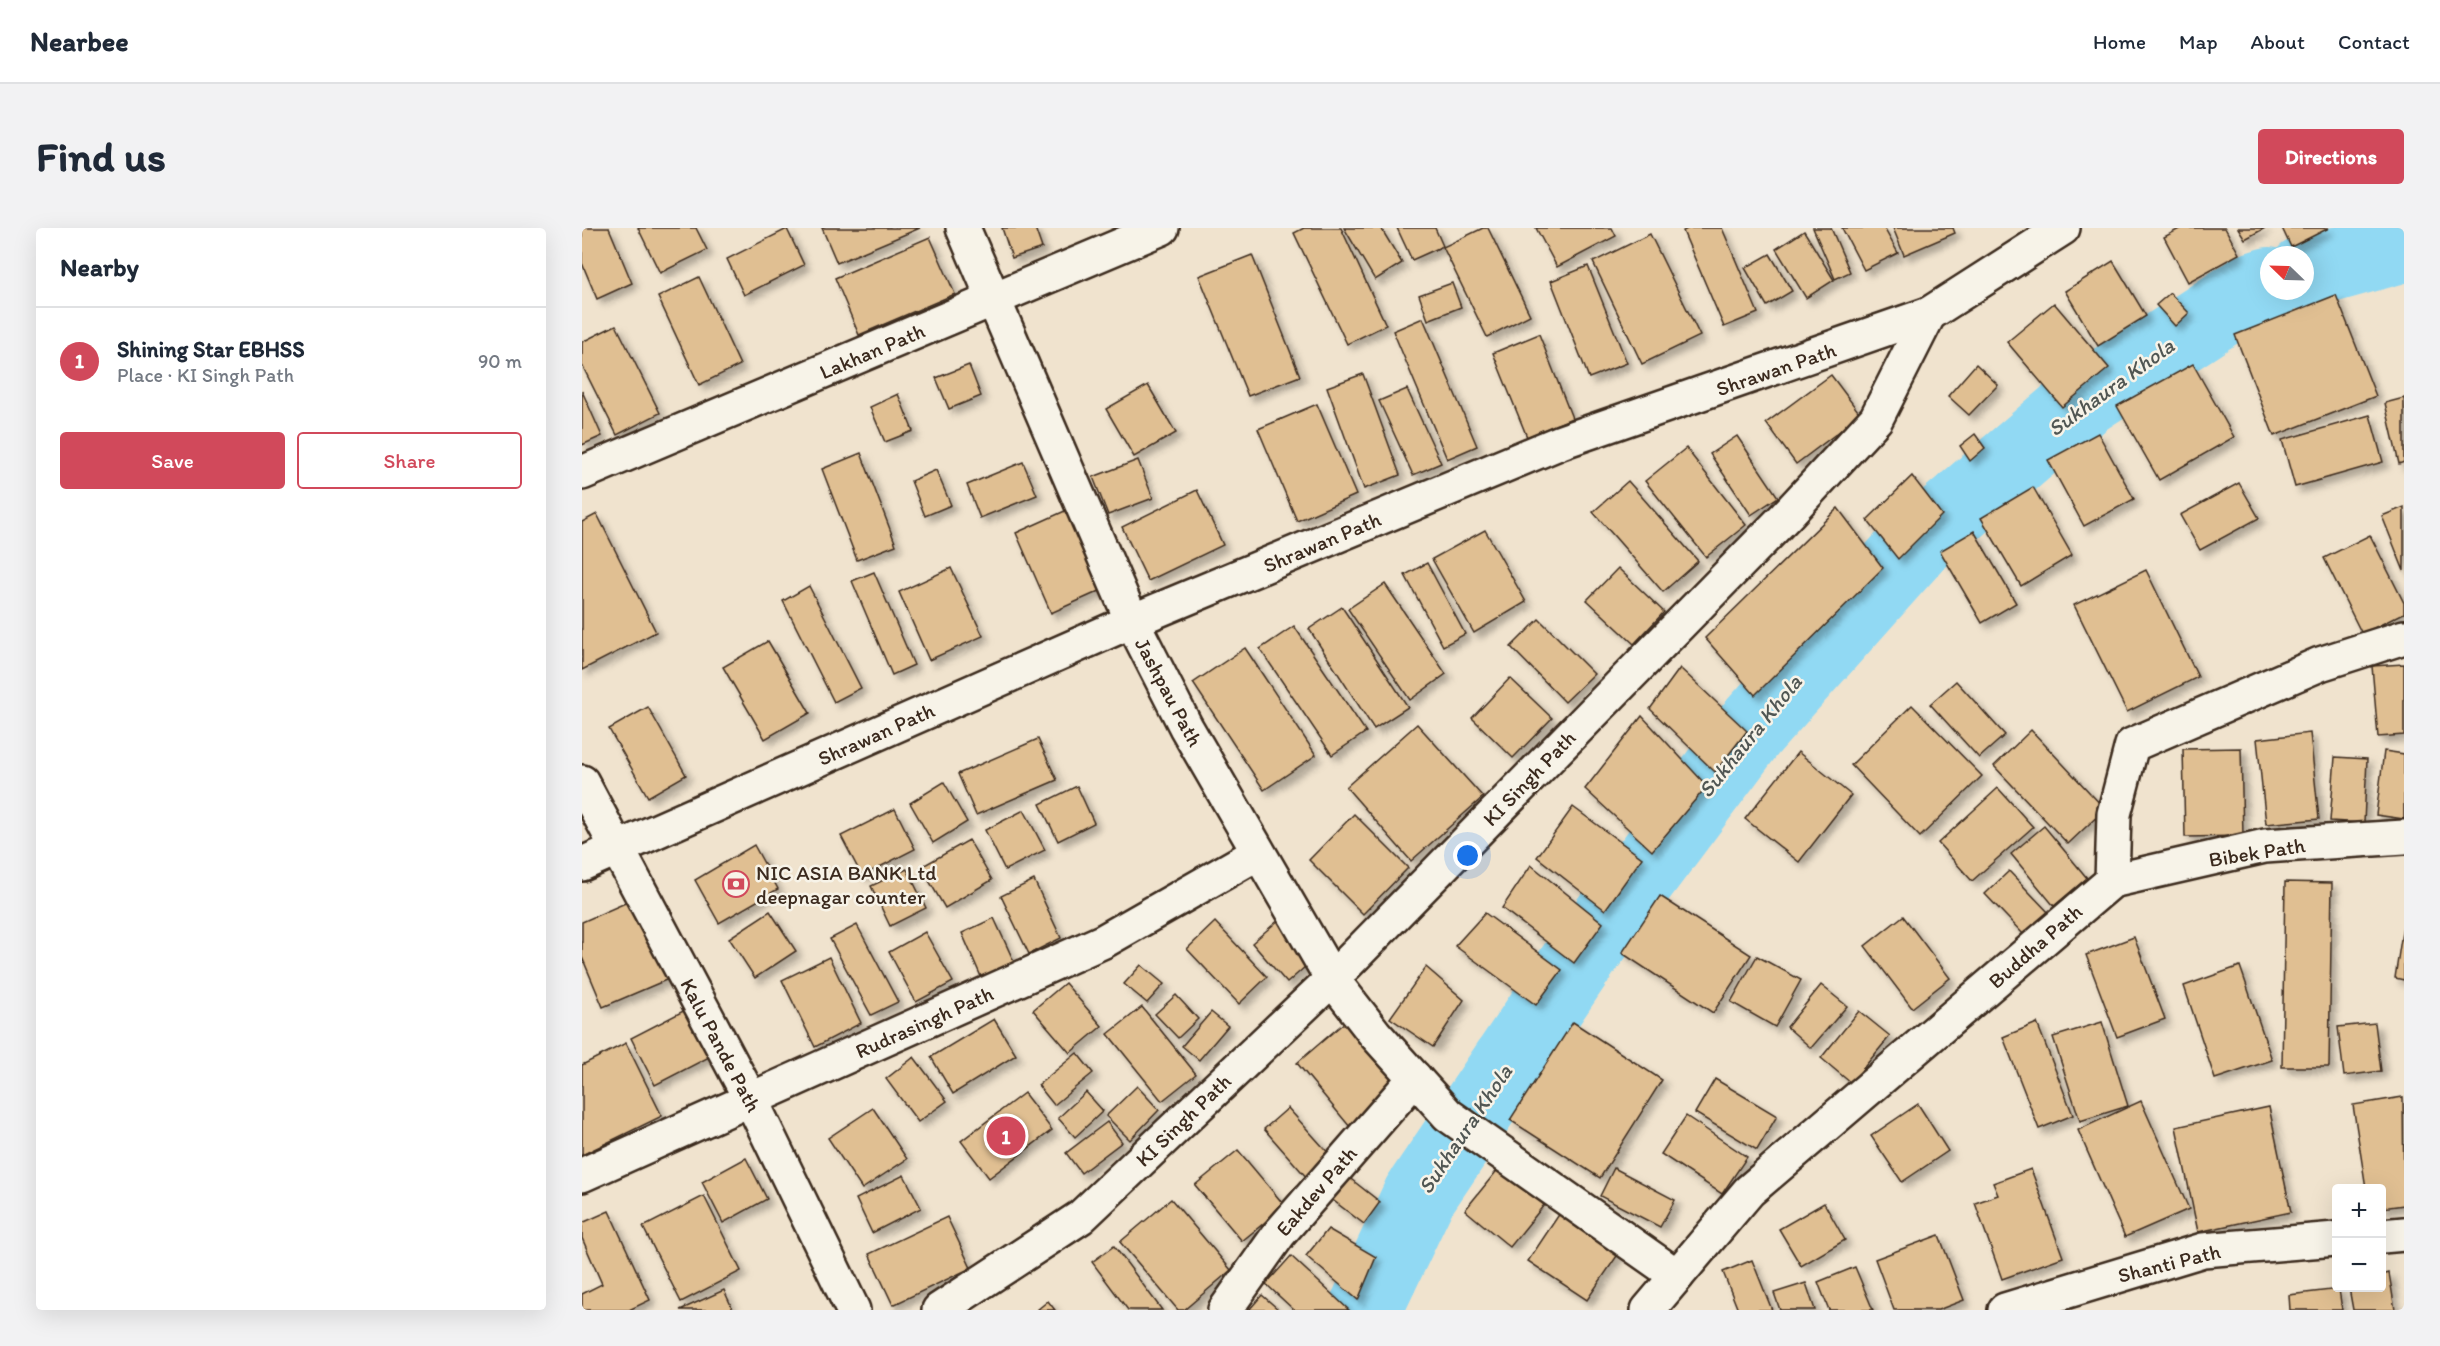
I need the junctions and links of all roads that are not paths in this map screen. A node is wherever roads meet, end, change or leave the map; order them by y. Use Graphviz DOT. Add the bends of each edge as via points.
graph roads {
  1 [pos="963,228"];
  2 [pos="1162,228"];
  3 [pos="2063,228"];
  4 [pos="992,300"];
  5 [pos="1929,314"];
  6 [pos="582,473"];
  7 [pos="1132,621"];
  8 [pos="2404,637"];
  9 [pos="582,782"];
  10 [pos="2404,837"];
  11 [pos="616,848"];
  12 [pos="1258,853"];
  13 [pos="582,864"];
  14 [pos="2112,881"];
  15 [pos="1332,979"];
  16 [pos="1415,1078"];
  17 [pos="751,1100"];
  18 [pos="582,1175"];
  19 [pos="2404,1234"];
  20 [pos="2386,1236"];
  21 [pos="2332,1239"];
  22 [pos="1677,1276"];
  23 [pos="853,1310"];
  24 [pos="939,1310"];
  25 [pos="1225,1310"];
  26 [pos="1648,1310"];
  27 [pos="2005,1310"];
  1 -- 4 [label="street, Jashpau Path"];
  2 -- 4 [label="street, Lakhan Path"];
  3 -- 5 [label="street, Shrawan Path"];
  4 -- 6 [label="street, Lakhan Path"];
  4 -- 7 [label="street, Jashpau Path"];
  5 -- 7 [label="street, Shrawan Path" via="1561,442"];
  5 -- 15 [label="street, KI Singh Path" via="1876,419 1785,517"];
  7 -- 11 [label="street, Shrawan Path"];
  7 -- 12 [label="street, Jashpau Path" via="1186,727"];
  8 -- 14 [label="street" via="2320,664 2132,745 2114,814"];
  9 -- 11 [label="street, Kalu Pande Path"];
  10 -- 14 [label="street, Bibek Path" via="2265,846"];
  11 -- 13 [label="street, Shrawan Path"];
  11 -- 17 [label="street, Kalu Pande Path"];
  12 -- 15 [label="street, Jashpau Path"];
  12 -- 17 [label="street, Rudrasingh Path" via="1104,941"];
  14 -- 22 [label="street, Buddha Path" via="1749,1191"];
  15 -- 16 [label="street, Jashpau Path"];
  15 -- 24 [label="street, KI Singh Path" via="1081,1217"];
  16 -- 22 [label="street, Jashpau Path" via="1448,1115"];
  16 -- 25 [label="street, Eakdev Path" via="1279,1234"];
  17 -- 18 [label="street, Rudrasingh Path"];
  17 -- 23 [label="street, Kalu Pande Path"];
  19 -- 20 [label="street"];
  21 -- 27 [label="street, Shanti Path" via="2203,1250"];
  22 -- 26 [label="street, Buddha Path"];
}
